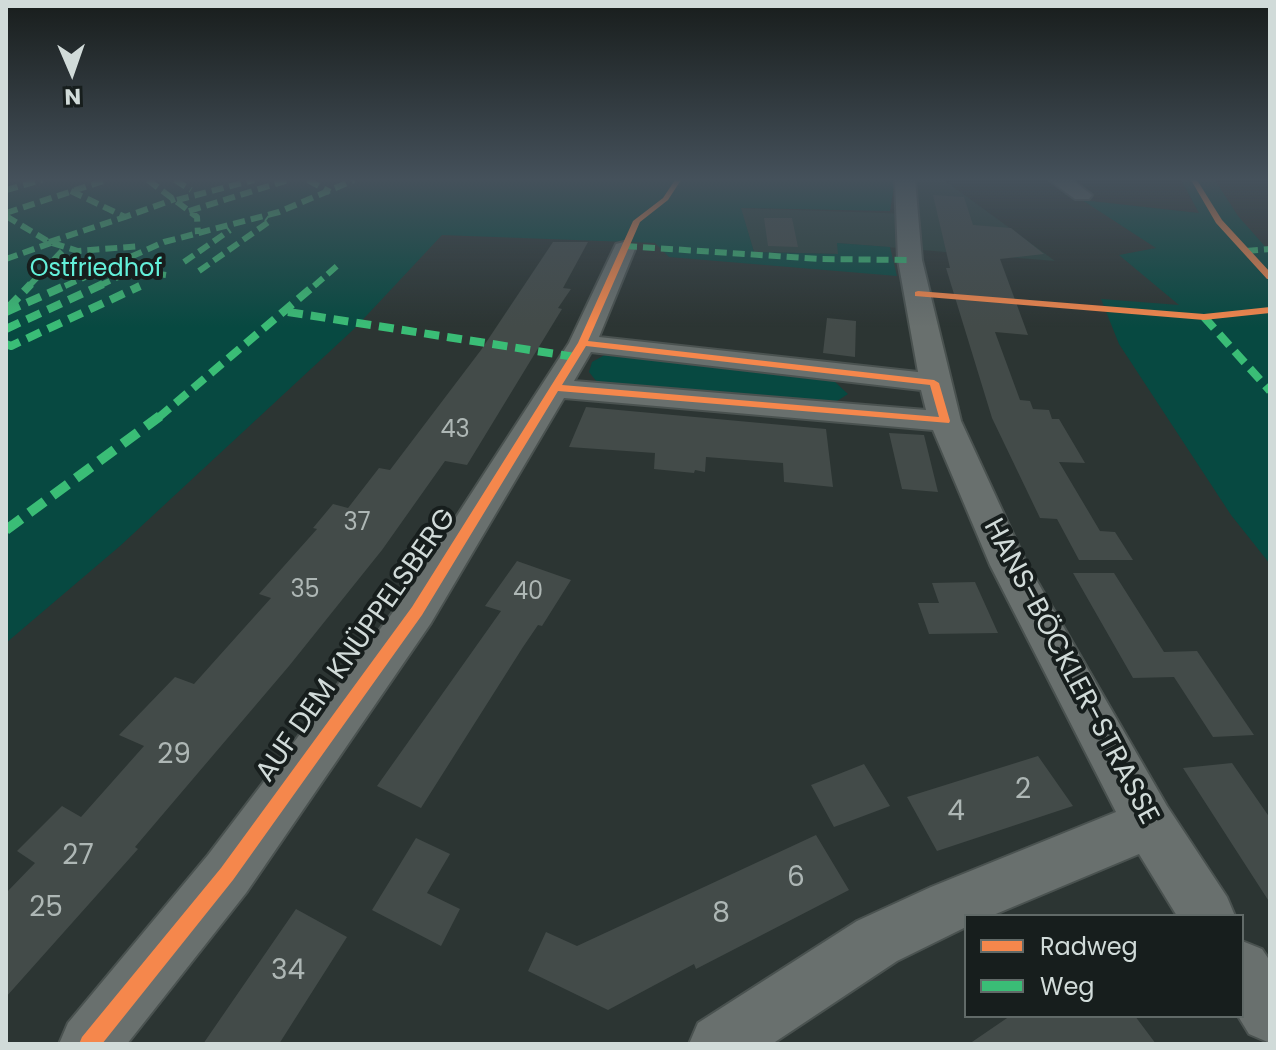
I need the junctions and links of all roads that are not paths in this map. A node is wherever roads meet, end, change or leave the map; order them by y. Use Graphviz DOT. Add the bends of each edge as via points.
graph roads {
  1 [pos="908,229"];
  2 [pos="624,249"];
  3 [pos="583,343"];
  4 [pos="557,388"];
  5 [pos="939,402"];
  6 [pos="1149,824"];
  7 [pos="1207,914"];
  8 [pos="1244,972"];
  9 [pos="1270,1013"];
  10 [pos="89,1044"];
  11 [pos="719,1044"];
  1 -- 5 [label="street, HANS-BÖCKLER-STRASSE"];
  2 -- 3 [label="street, AUF DEM KNÜPPELSBERG"];
  3 -- 4 [label="street, AUF DEM KNÜPPELSBERG"];
  3 -- 5 [label="street"];
  4 -- 5 [label="street"];
  4 -- 10 [label="street, AUF DEM KNÜPPELSBERG" via="417,611 227,874"];
  5 -- 6 [label="street, HANS-BÖCKLER-STRASSE" via="1009,565"];
  6 -- 7 [label="street, HANS-BÖCKLER-STRASSE"];
  6 -- 11 [label="street" via="877,941"];
  8 -- 9 [label="street"];
}
